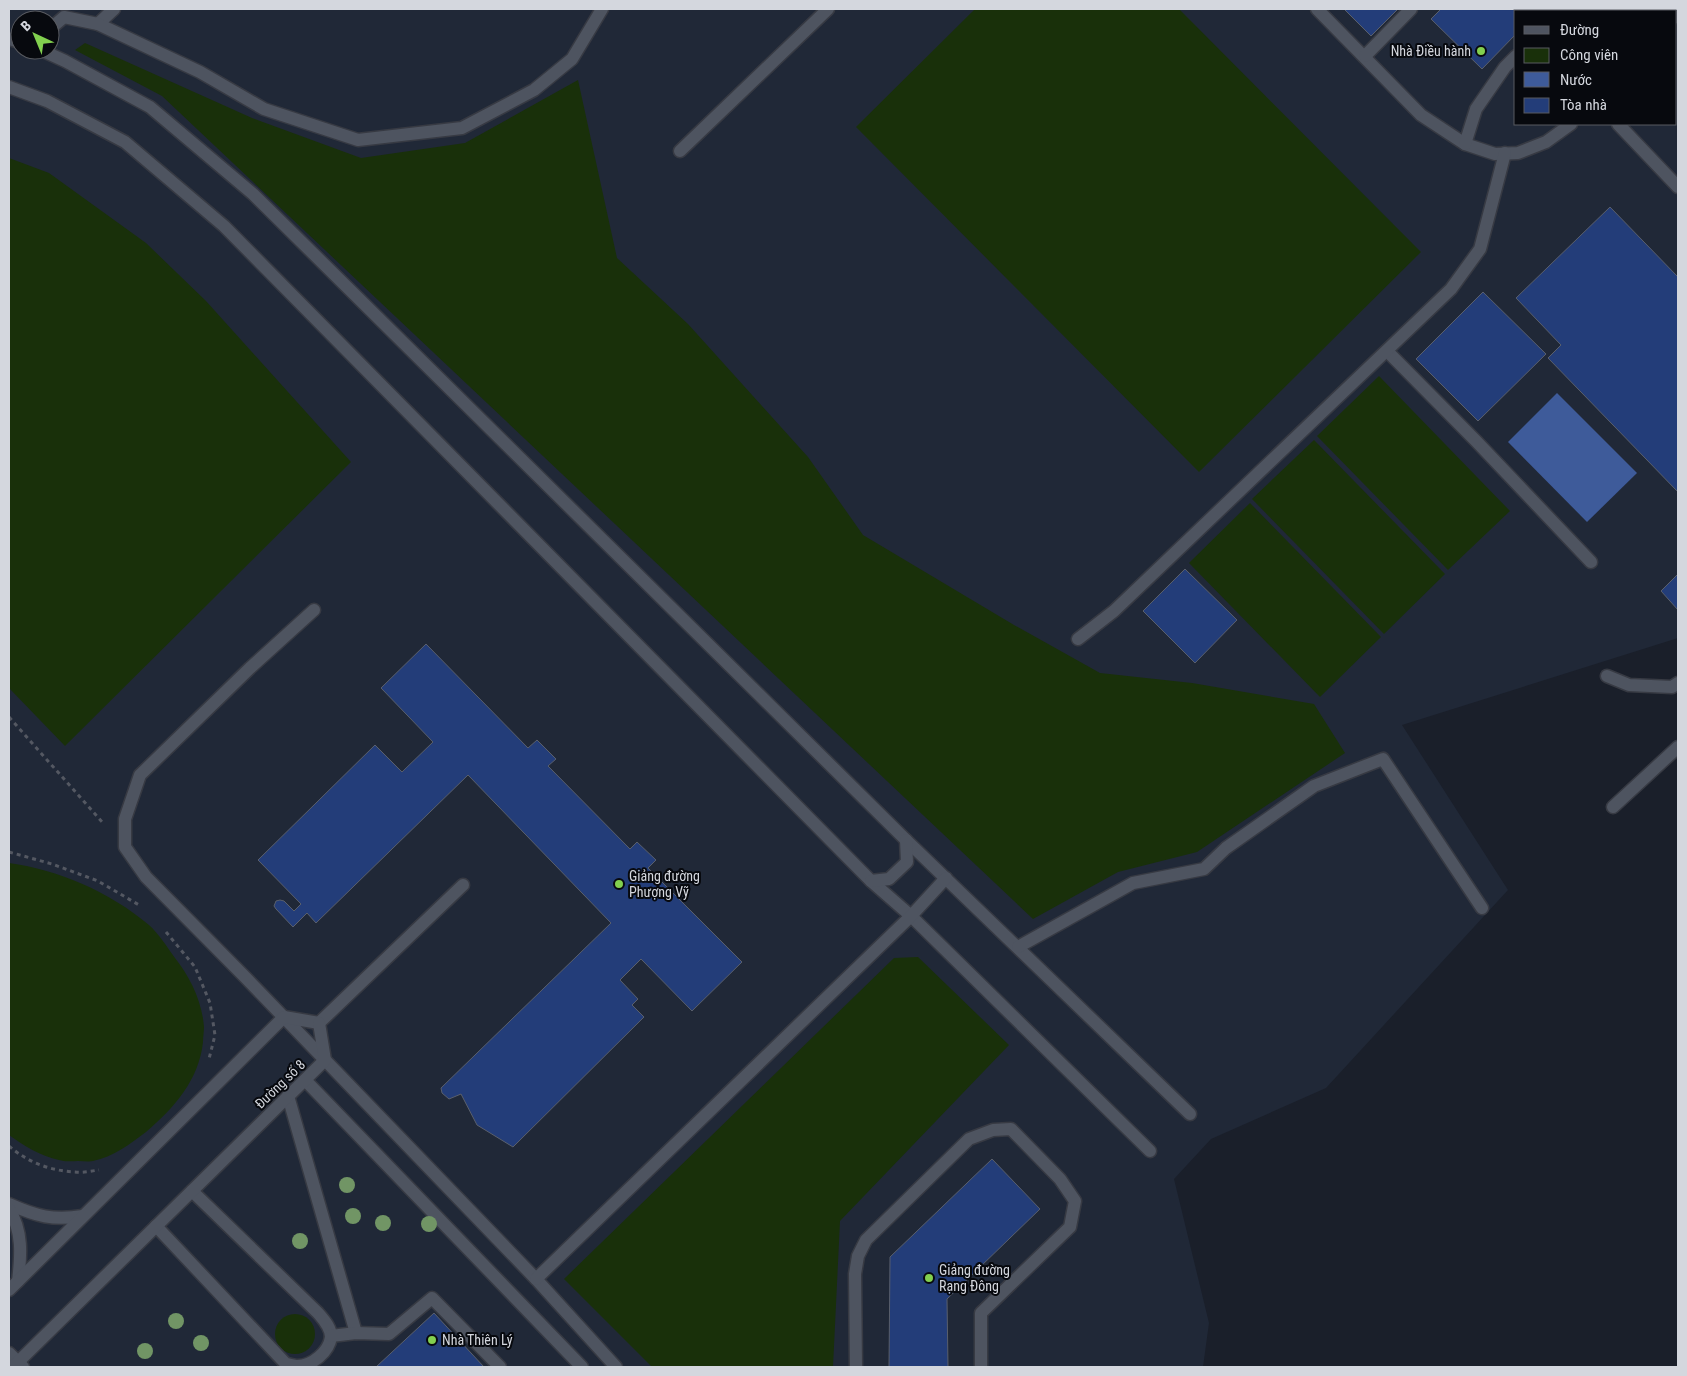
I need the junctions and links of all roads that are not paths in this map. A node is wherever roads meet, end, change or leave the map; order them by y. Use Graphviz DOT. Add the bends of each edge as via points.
graph roads {
  1 [pos="114,9"];
  2 [pos="602,9"];
  3 [pos="828,9"];
  4 [pos="1318,9"];
  5 [pos="1411,9"];
  6 [pos="62,13"];
  7 [pos="98,24"];
  8 [pos="1365,56"];
  9 [pos="1514,58"];
  10 [pos="60,59"];
  11 [pos="9,86"];
  12 [pos="1570,125"];
  13 [pos="1619,125"];
  14 [pos="1465,144"];
  15 [pos="680,151"];
  16 [pos="1505,154"];
  17 [pos="1678,187"];
  18 [pos="1387,351"];
  19 [pos="1591,562"];
  20 [pos="314,610"];
  21 [pos="1078,639"];
  22 [pos="1607,676"];
  23 [pos="1678,683"];
  24 [pos="1678,747"];
  25 [pos="1613,806"];
  26 [pos="906,840"];
  27 [pos="946,878"];
  28 [pos="871,881"];
  29 [pos="463,885"];
  30 [pos="1482,908"];
  31 [pos="911,916"];
  32 [pos="1018,947"];
  33 [pos="284,1017"];
  34 [pos="319,1023"];
  35 [pos="325,1060"];
  36 [pos="305,1080"];
  37 [pos="288,1096"];
  38 [pos="1190,1114"];
  39 [pos="1150,1151"];
  40 [pos="192,1191"];
  41 [pos="9,1204"];
  42 [pos="9,1210"];
  43 [pos="83,1216"];
  44 [pos="156,1226"];
  45 [pos="536,1280"];
  46 [pos="18,1281"];
  47 [pos="9,1290"];
  48 [pos="356,1333"];
  49 [pos="331,1336"];
  50 [pos="9,1353"];
  51 [pos="18,1366"];
  52 [pos="285,1366"];
  53 [pos="500,1367"];
  54 [pos="582,1367"];
  55 [pos="616,1367"];
  56 [pos="856,1367"];
  57 [pos="981,1367"];
  1 -- 7 [label="street"];
  2 -- 7 [label="street" via="572,60 534,90 462,128 358,140 264,109 200,72"];
  3 -- 15 [label="street"];
  4 -- 8 [label="street"];
  5 -- 8 [label="street"];
  6 -- 7 [label="street"];
  8 -- 14 [label="street" via="1421,115"];
  9 -- 14 [label="street" via="1476,109"];
  10 -- 26 [label="street" via="150,107 253,194"];
  11 -- 28 [label="street" via="47,101 125,142 224,226"];
  12 -- 16 [label="street" via="1546,142 1518,153"];
  13 -- 17 [label="street"];
  14 -- 16 [label="street"];
  16 -- 18 [label="street" via="1480,249 1452,289"];
  18 -- 19 [label="street"];
  18 -- 21 [label="street" via="1114,611"];
  20 -- 33 [label="street" via="140,775 125,818 125,847 146,877"];
  22 -- 23 [label="street" via="1629,685 1672,687"];
  24 -- 25 [label="street"];
  26 -- 27 [label="street"];
  26 -- 28 [label="street" via="907,862 889,879"];
  27 -- 31 [label="street"];
  27 -- 32 [label="street"];
  28 -- 31 [label="street"];
  29 -- 34 [label="street"];
  30 -- 32 [label="street" via="1383,759 1314,786 1226,848 1204,869 1133,883"];
  31 -- 39 [label="street"];
  31 -- 45 [label="street"];
  32 -- 38 [label="street"];
  33 -- 34 [label="street"];
  33 -- 35 [label="street"];
  33 -- 43 [label="street"];
  34 -- 35 [label="street, Đường số 8"];
  35 -- 36 [label="street, Đường số 8"];
  35 -- 45 [label="street"];
  36 -- 37 [label="street, Đường số 8"];
  36 -- 54 [label="street"];
  37 -- 40 [label="street, Đường số 8"];
  37 -- 48 [label="street"];
  40 -- 44 [label="street, Đường số 8"];
  40 -- 49 [label="street" via="318,1313"];
  41 -- 43 [label="street" via="51,1218"];
  42 -- 46 [label="street" via="18,1230 21,1255"];
  43 -- 46 [label="street"];
  44 -- 51 [label="street, Đường số 8"];
  44 -- 52 [label="street"];
  45 -- 55 [label="street"];
  46 -- 47 [label="street"];
  48 -- 49 [label="street"];
  48 -- 53 [label="street" via="389,1334 432,1298"];
  49 -- 52 [label="street" via="327,1348 314,1360 299,1366"];
  50 -- 51 [label="street"];
  56 -- 57 [label="street" via="855,1274 858,1256 866,1240 969,1138 992,1130 1011,1129 1060,1180 1075,1201 1070,1227 981,1313"];
}
